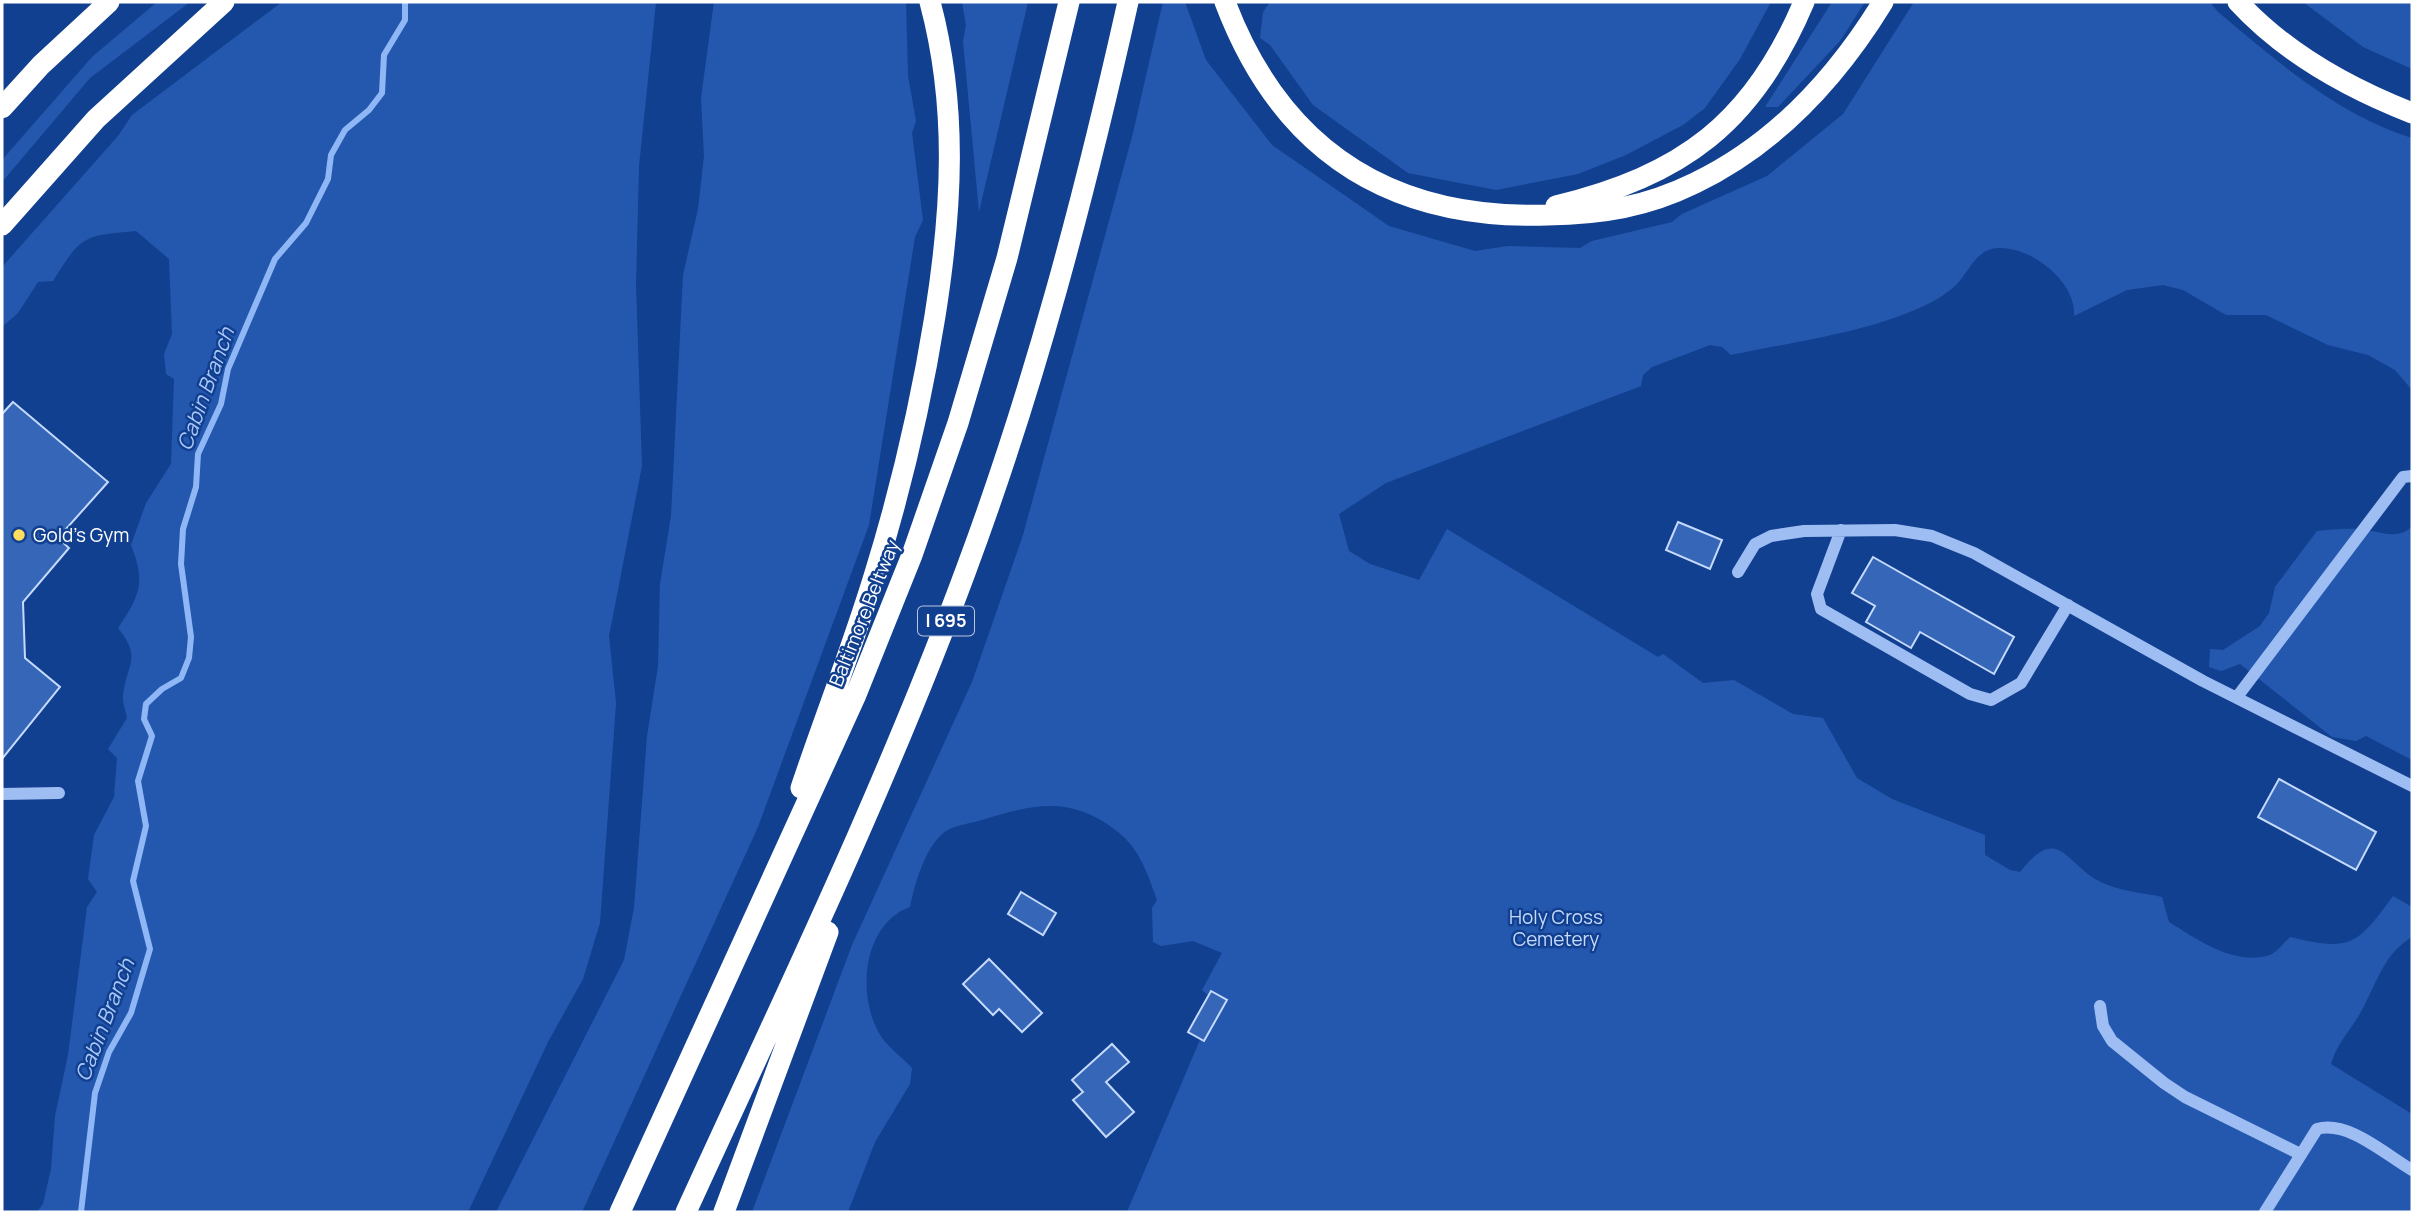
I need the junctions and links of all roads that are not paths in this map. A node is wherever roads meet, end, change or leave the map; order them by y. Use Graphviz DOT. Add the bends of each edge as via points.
graph roads {
  1 [pos="109,2"];
  2 [pos="224,2"];
  3 [pos="930,2"];
  4 [pos="1069,2"];
  5 [pos="1128,2"];
  6 [pos="1225,2"];
  7 [pos="1804,2"];
  8 [pos="1884,2"];
  9 [pos="2238,2"];
  10 [pos="2,108"];
  11 [pos="2412,113"];
  12 [pos="1513,216"];
  13 [pos="2,225"];
  14 [pos="2412,475"];
  15 [pos="1841,530"];
  16 [pos="1738,572"];
  17 [pos="2068,605"];
  18 [pos="2237,697"];
  19 [pos="885,770"];
  20 [pos="2412,786"];
  21 [pos="2,793"];
  22 [pos="59,793"];
  23 [pos="766,897"];
  24 [pos="2100,1006"];
  25 [pos="2300,1154"];
  26 [pos="2412,1170"];
  27 [pos="620,1212"];
  28 [pos="686,1212"];
  29 [pos="724,1212"];
  30 [pos="2265,1212"];
  1 -- 10 [label="highway"];
  2 -- 13 [label="highway" via="96,119"];
  3 -- 23 [label="highway" via="951,130 945,254 930,345 913,433 875,575"];
  4 -- 23 [label="highway, Baltimore Beltway / I 695" via="1007,258 958,423 860,684"];
  5 -- 19 [label="highway, I 695" via="1062,272 1011,441 966,570"];
  6 -- 12 [label="highway" via="1260,78 1290,118 1351,168 1428,205"];
  7 -- 12 [label="highway" via="1785,46 1758,87 1693,153 1599,196"];
  8 -- 12 [label="highway" via="1841,66 1816,92 1770,135 1696,183 1603,214"];
  9 -- 11 [label="highway" via="2284,44 2331,76"];
  14 -- 18 [label="lane" via="2403,477"];
  15 -- 16 [label="lane" via="1771,536 1755,544"];
  15 -- 17 [label="lane" via="1895,530 1932,536 1974,553"];
  15 -- 17 [label="lane" via="1817,594 1821,609 1970,694 1991,701 2021,682"];
  17 -- 18 [label="lane"];
  18 -- 20 [label="lane"];
  19 -- 28 [label="highway, I 695"];
  19 -- 29 [label="highway"];
  21 -- 22 [label="lane"];
  23 -- 27 [label="highway, Baltimore Beltway / I 695"];
  24 -- 25 [label="lane" via="2103,1026 2112,1041 2164,1083"];
  25 -- 26 [label="lane" via="2317,1129 2328,1126 2342,1129"];
  25 -- 30 [label="lane"];
}
